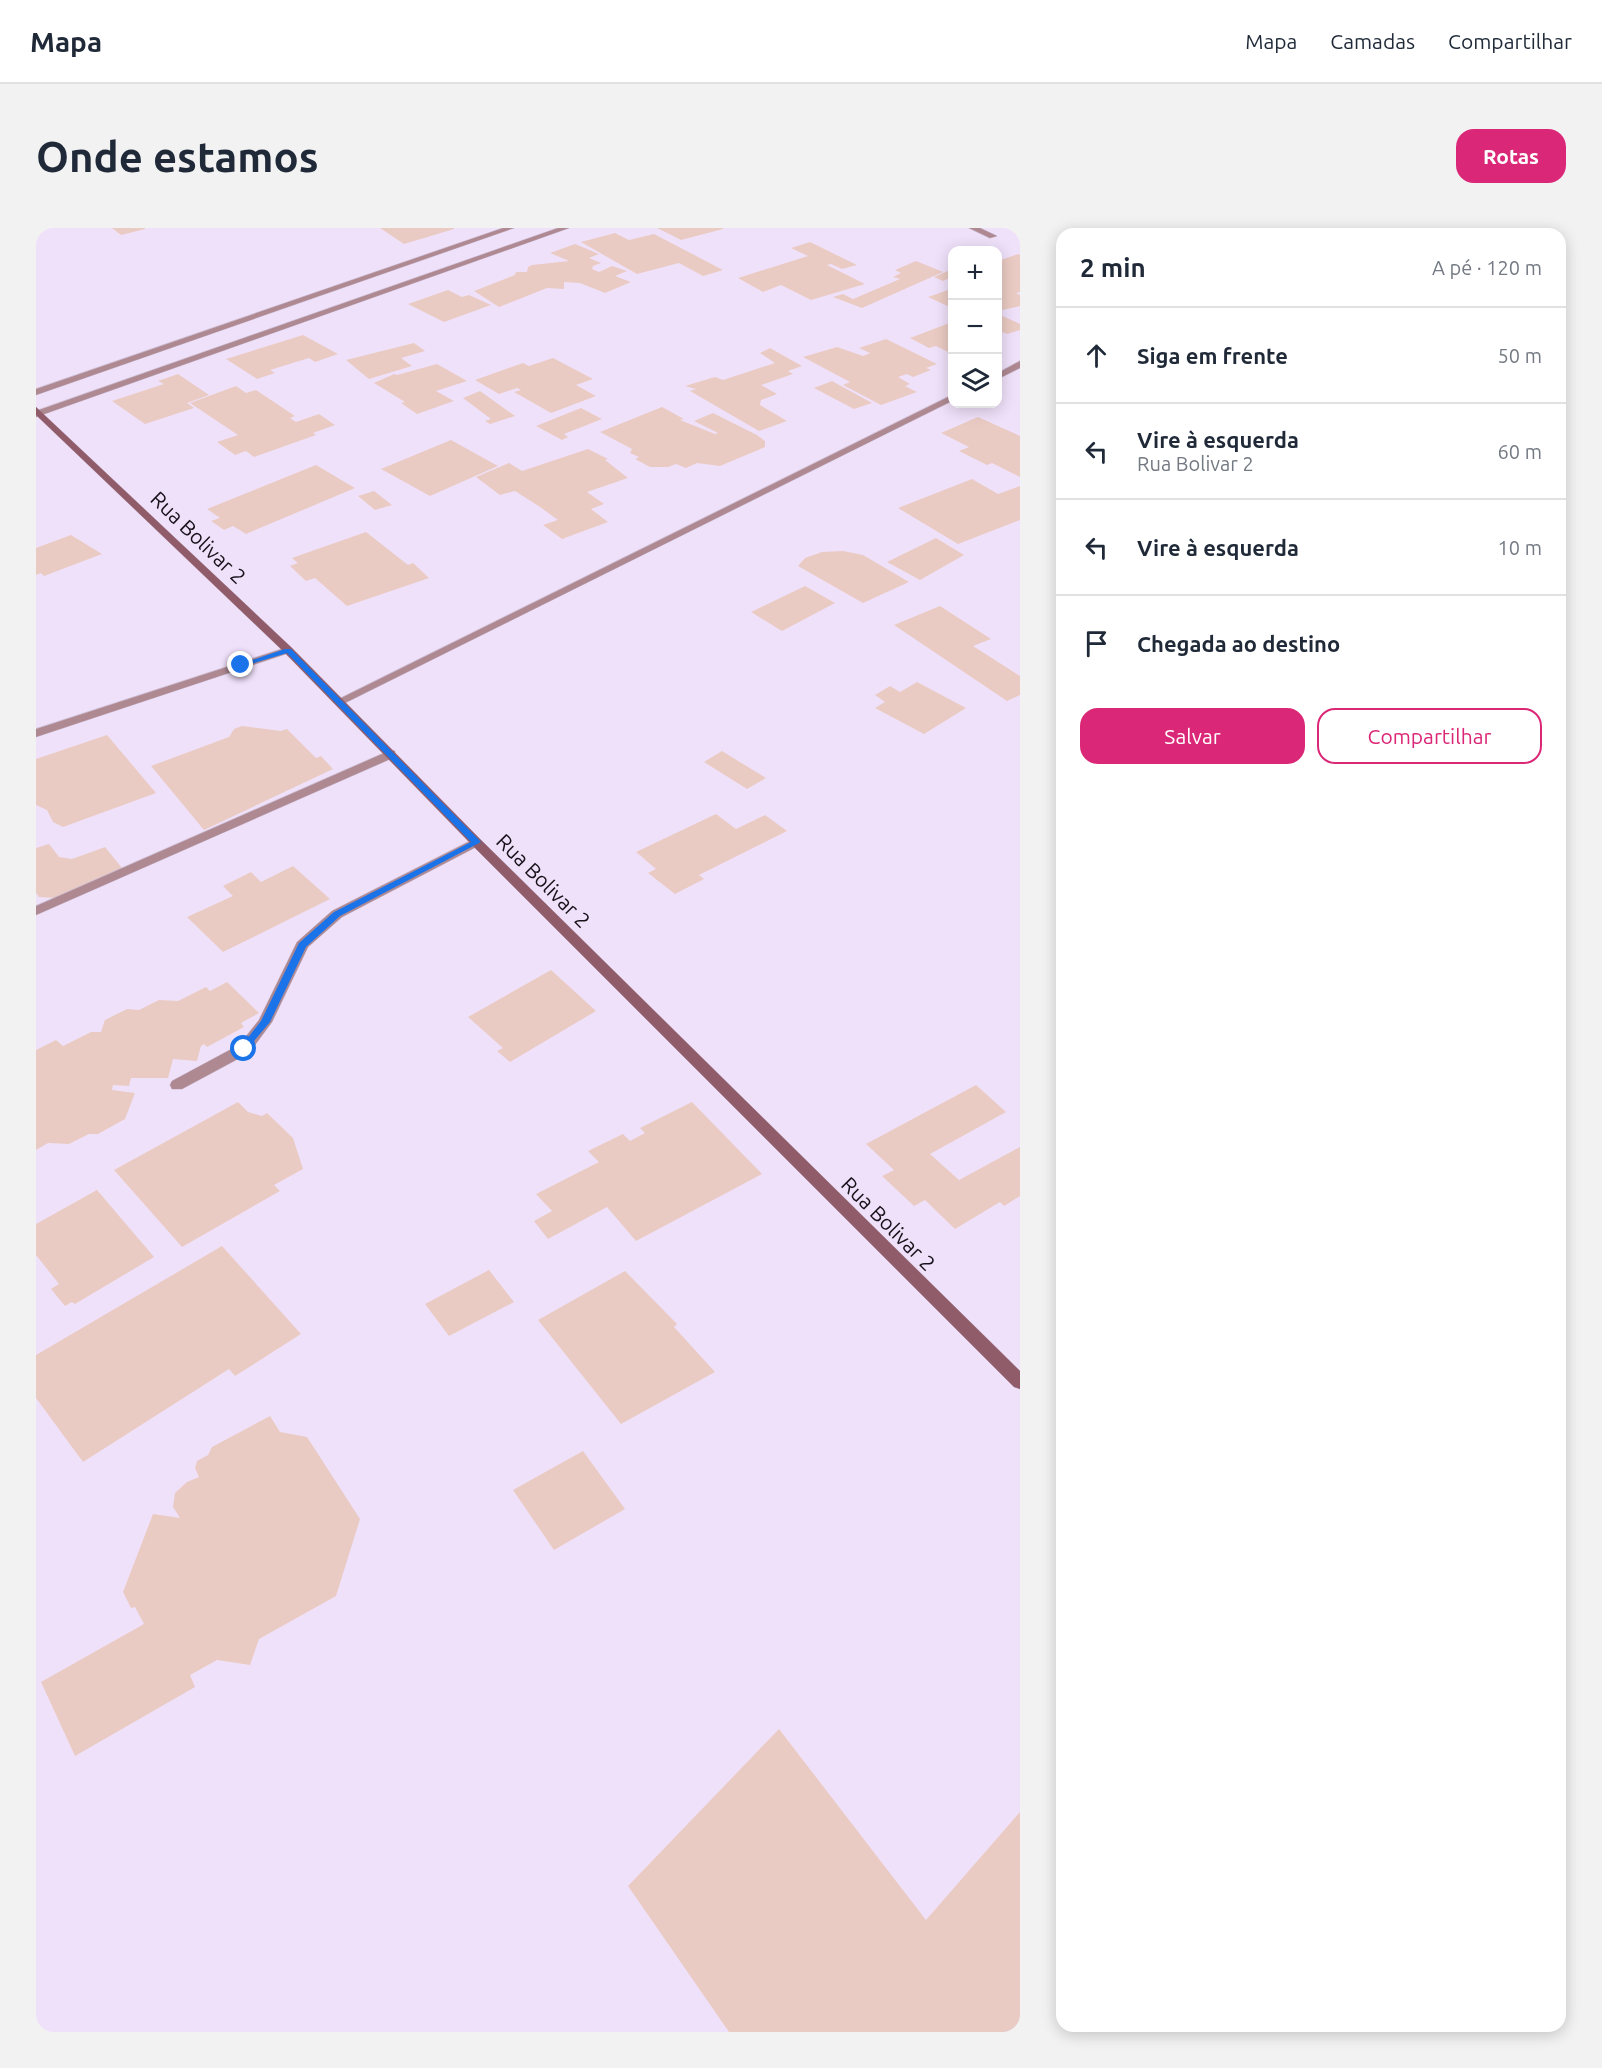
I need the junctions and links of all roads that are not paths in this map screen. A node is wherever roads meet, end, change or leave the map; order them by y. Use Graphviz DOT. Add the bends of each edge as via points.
graph roads {
  1 [pos="510,228"];
  2 [pos="565,228"];
  3 [pos="973,228"];
  4 [pos="993,236"];
  5 [pos="1020,364"];
  6 [pos="1002,373"];
  7 [pos="36,392"];
  8 [pos="948,400"];
  9 [pos="37,412"];
  10 [pos="288,650"];
  11 [pos="339,702"];
  12 [pos="36,733"];
  13 [pos="391,754"];
  14 [pos="477,842"];
  15 [pos="36,911"];
  16 [pos="177,1085"];
  17 [pos="1020,1382"];
  1 -- 7 [label="street"];
  2 -- 9 [label="street"];
  3 -- 4 [label="street"];
  5 -- 6 [label="street"];
  8 -- 11 [label="street"];
  9 -- 10 [label="street, Rua Bolivar 2"];
  10 -- 11 [label="street, Rua Bolivar 2"];
  10 -- 12 [label="street"];
  11 -- 13 [label="street, Rua Bolivar 2"];
  13 -- 14 [label="street, Rua Bolivar 2"];
  13 -- 15 [label="street"];
  14 -- 16 [label="street" via="337,914 302,945 265,1022 244,1049"];
  14 -- 17 [label="street, Rua Bolivar 2"];
}
